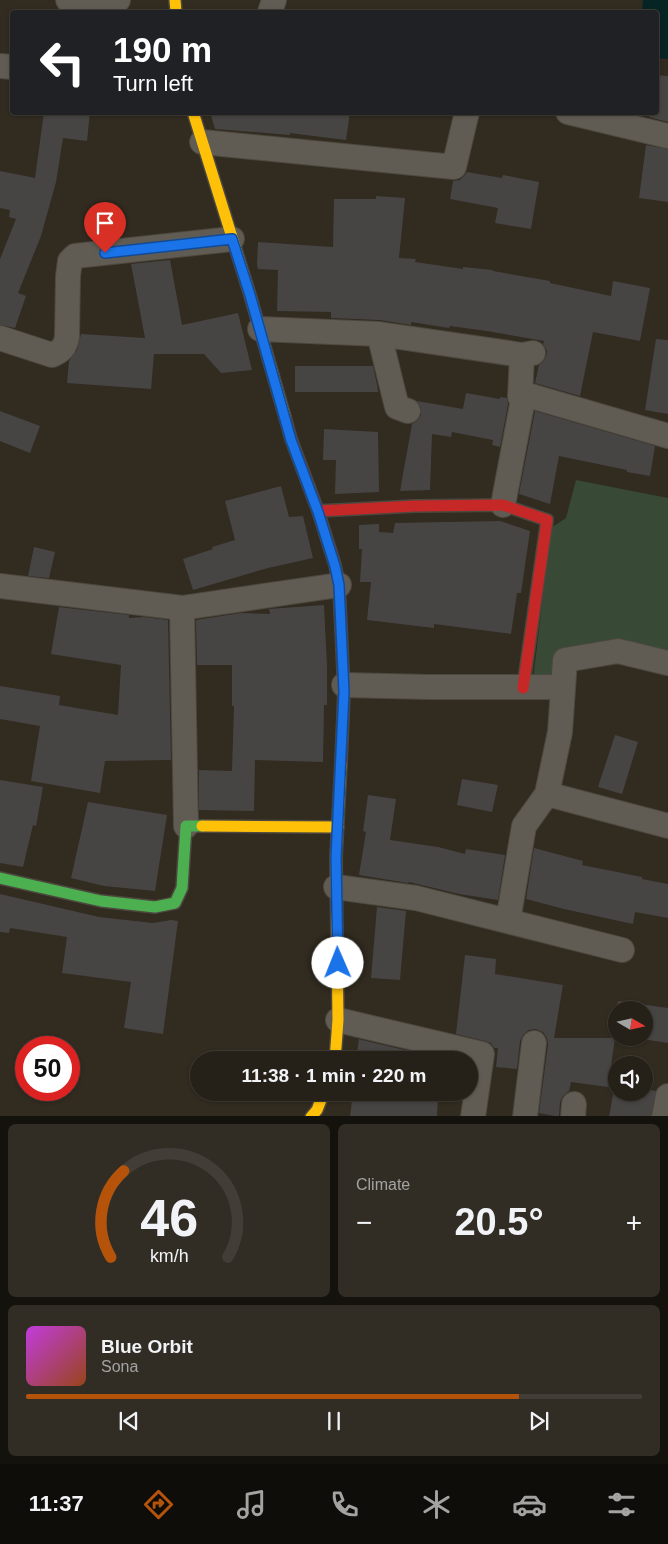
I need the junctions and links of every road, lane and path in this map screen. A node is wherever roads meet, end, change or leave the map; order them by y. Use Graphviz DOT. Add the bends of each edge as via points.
graph roads {
  1 [pos="68,0"];
  2 [pos="118,0"];
  3 [pos="194,115"];
  4 [pos="466,115"];
  5 [pos="580,115"];
  6 [pos="668,136"];
  7 [pos="202,142"];
  8 [pos="232,239"];
  9 [pos="260,329"];
  10 [pos="379,334"];
  11 [pos="0,338"];
  12 [pos="524,394"];
  13 [pos="408,411"];
  14 [pos="668,436"];
  15 [pos="503,505"];
  16 [pos="318,512"];
  17 [pos="339,585"];
  18 [pos="0,586"];
  19 [pos="182,608"];
  20 [pos="668,663"];
  21 [pos="344,685"];
  22 [pos="563,687"];
  23 [pos="523,688"];
  24 [pos="547,794"];
  25 [pos="186,826"];
  26 [pos="668,826"];
  27 [pos="338,827"];
  28 [pos="0,878"];
  29 [pos="336,887"];
  30 [pos="508,921"];
  31 [pos="622,950"];
  32 [pos="338,1020"];
  33 [pos="534,1043"];
  34 [pos="336,1051"];
  35 [pos="668,1096"];
  36 [pos="473,1116"];
  37 [pos="525,1116"];
  38 [pos="664,1116"];
  1 -- 2 [label="street"];
  3 -- 7 [label="main road"];
  4 -- 7 [label="street" via="454,167"];
  5 -- 6 [label="street"];
  7 -- 8 [label="main road"];
  8 -- 9 [label="main road"];
  8 -- 11 [label="street" via="75,256 70,261 67,337 62,351 52,355"];
  9 -- 10 [label="street"];
  9 -- 16 [label="main road" via="291,440"];
  10 -- 12 [label="street" via="527,354 520,397"];
  10 -- 13 [label="street" via="397,408"];
  12 -- 14 [label="street"];
  12 -- 15 [label="street"];
  15 -- 16 [label="main road"];
  15 -- 23 [label="main road" via="546,520"];
  16 -- 17 [label="main road"];
  17 -- 19 [label="street"];
  17 -- 21 [label="main road"];
  18 -- 19 [label="street"];
  19 -- 25 [label="street"];
  20 -- 22 [label="street" via="618,651 565,660"];
  21 -- 23 [label="street"];
  21 -- 27 [label="main road"];
  22 -- 23 [label="street"];
  22 -- 24 [label="street" via="560,732"];
  24 -- 26 [label="street"];
  24 -- 30 [label="street" via="524,826"];
  25 -- 27 [label="main road"];
  25 -- 28 [label="main road" via="182,888 175,903 155,908 101,901"];
  27 -- 29 [label="main road"];
  29 -- 30 [label="street" via="416,898"];
  29 -- 32 [label="main road"];
  30 -- 31 [label="street"];
  32 -- 34 [label="main road"];
  32 -- 36 [label="street" via="482,1054"];
  33 -- 37 [label="street"];
  35 -- 38 [label="street"];
}
